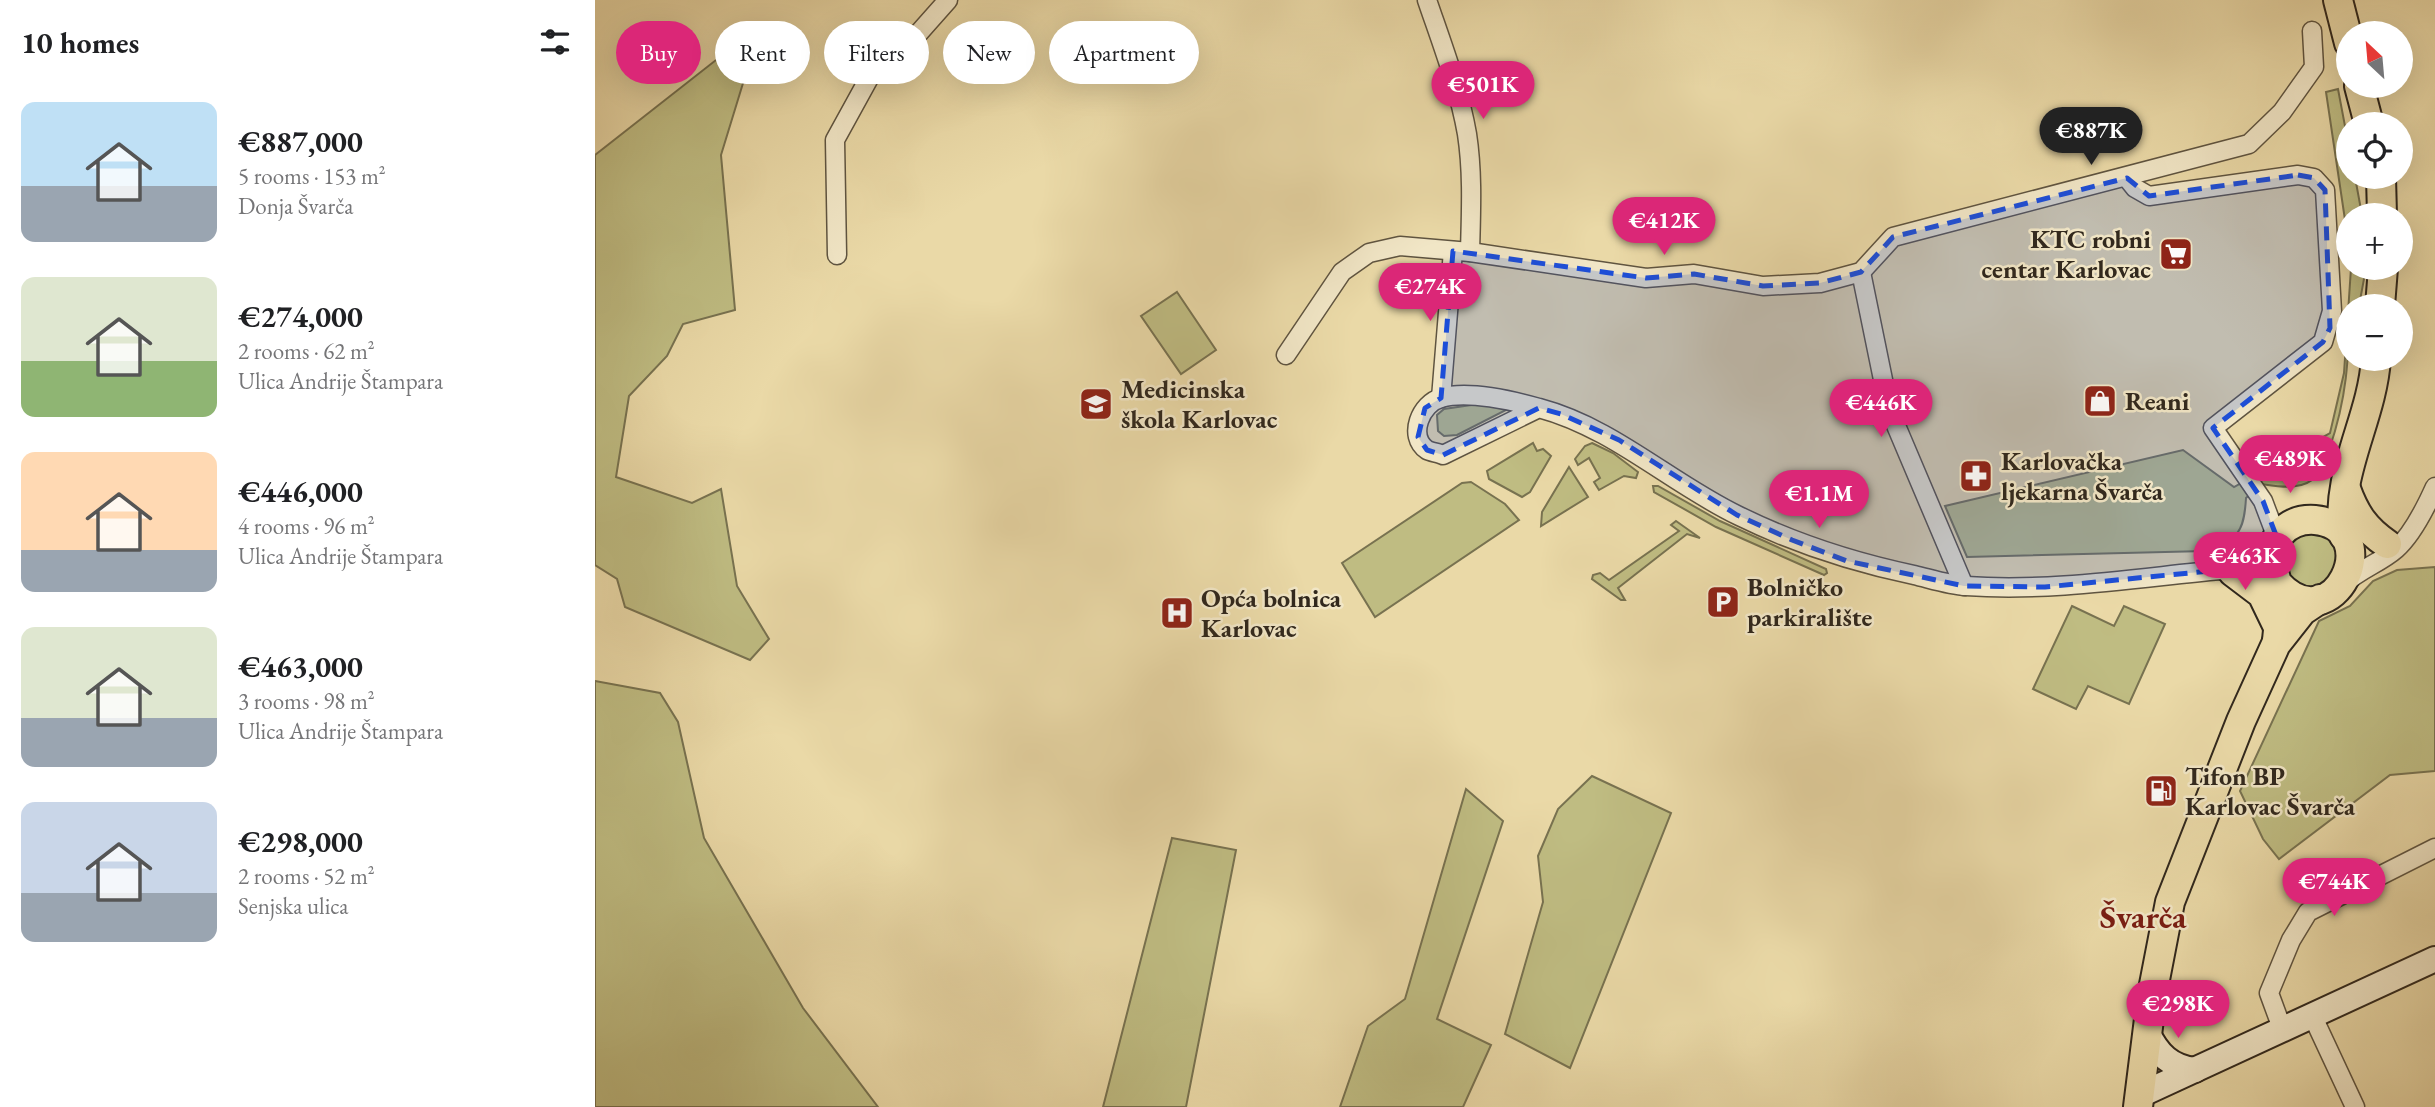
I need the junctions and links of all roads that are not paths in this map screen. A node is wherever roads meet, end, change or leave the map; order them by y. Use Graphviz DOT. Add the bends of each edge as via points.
graph roads {
  1 [pos="948,0"];
  2 [pos="1427,0"];
  3 [pos="2338,0"];
  4 [pos="2343,21"];
  5 [pos="2312,31"];
  6 [pos="2127,178"];
  7 [pos="1462,252"];
  8 [pos="837,255"];
  9 [pos="1860,272"];
  10 [pos="1286,355"];
  11 [pos="2374,371"];
  12 [pos="1441,398"];
  13 [pos="1539,408"];
  14 [pos="2345,481"];
  15 [pos="2435,487"];
  16 [pos="2287,530"];
  17 [pos="2344,536"];
  18 [pos="2396,541"];
  19 [pos="2227,571"];
  20 [pos="2277,583"];
  21 [pos="1964,586"];
  22 [pos="2331,593"];
  23 [pos="2277,635"];
  24 [pos="2435,848"];
  25 [pos="2435,959"];
  26 [pos="2313,1017"];
  27 [pos="2283,1031"];
  28 [pos="2147,1032"];
  29 [pos="2195,1070"];
  30 [pos="2138,1101"];
  31 [pos="2355,1107"];
  1 -- 8 [label="street" via="917,35 879,60 835,140"];
  2 -- 7 [label="street" via="1467,134 1472,183"];
  3 -- 4 [label="main road"];
  5 -- 6 [label="street" via="2314,67 2281,112 2249,144"];
  6 -- 9 [label="street" via="1892,237"];
  6 -- 16 [label="street" via="2149,196 2298,176 2314,178 2325,190 2332,311 2323,342 2213,428"];
  7 -- 9 [label="street" via="1646,278 1694,274 1763,286 1820,283"];
  7 -- 10 [label="street" via="1400,246 1369,253 1342,272"];
  7 -- 12 [label="street"];
  9 -- 21 [label="street" via="1889,409"];
  11 -- 14 [label="main road" via="2364,427"];
  12 -- 13 [label="street" via="1499,397"];
  12 -- 13 [label="street" via="1425,408 1418,422 1418,437 1427,450 1443,455"];
  13 -- 21 [label="street" via="1619,440 1652,466 1737,516 1792,540 1847,561"];
  14 -- 16 [label="main road" via="2325,503"];
  14 -- 17 [label="main road"];
  14 -- 18 [label="main road" via="2358,518 2372,534"];
  15 -- 18 [label="street"];
  16 -- 17 [label="main road" via="2322,521"];
  16 -- 19 [label="street"];
  16 -- 20 [label="main road" via="2270,562"];
  17 -- 18 [label="street" via="2359,544"];
  17 -- 22 [label="main road" via="2351,562"];
  18 -- 22 [label="street" via="2395,550 2358,570"];
  19 -- 20 [label="street" via="2259,575"];
  19 -- 21 [label="street" via="2045,587"];
  19 -- 23 [label="main road" via="2262,594"];
  20 -- 22 [label="main road" via="2294,597"];
  20 -- 23 [label="main road"];
  22 -- 23 [label="main road" via="2302,611"];
  23 -- 28 [label="main road" via="2170,902"];
  24 -- 27 [label="street" via="2308,912 2269,993"];
  25 -- 26 [label="street"];
  26 -- 27 [label="street"];
  26 -- 31 [label="street"];
  27 -- 29 [label="street"];
  28 -- 29 [label="street" via="2166,1060"];
  28 -- 30 [label="main road"];
  29 -- 30 [label="street"];
}
